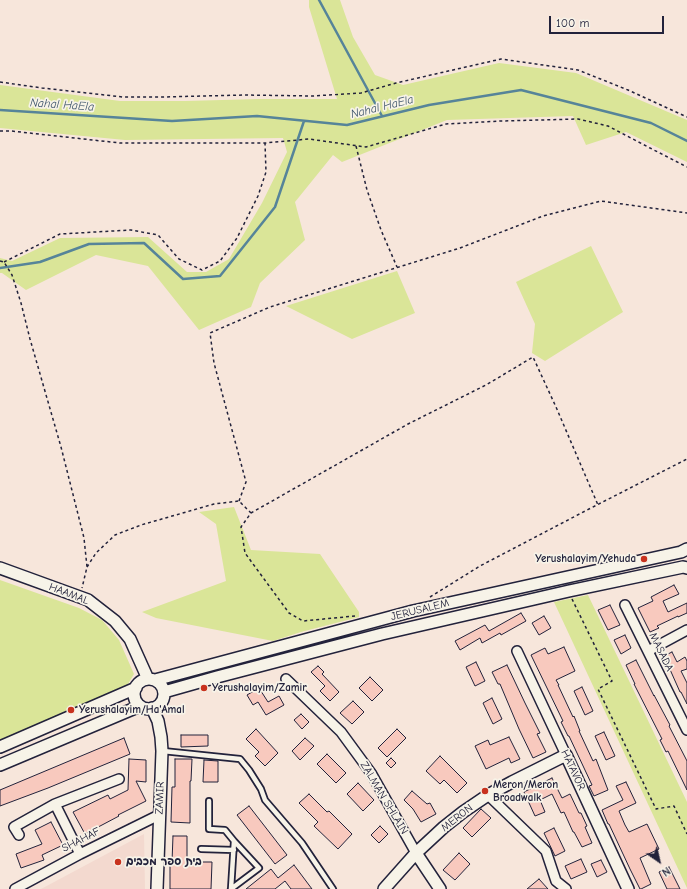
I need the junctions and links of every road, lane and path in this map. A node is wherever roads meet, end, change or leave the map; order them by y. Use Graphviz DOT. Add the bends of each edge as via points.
graph roads {
  1 [pos="0,82"];
  2 [pos="687,117"];
  3 [pos="0,131"];
  4 [pos="265,143"];
  5 [pos="356,146"];
  6 [pos="687,167"];
  7 [pos="687,213"];
  8 [pos="0,261"];
  9 [pos="4,262"];
  10 [pos="397,267"];
  11 [pos="687,459"];
  12 [pos="240,501"];
  13 [pos="598,504"];
  14 [pos="251,513"];
  15 [pos="687,549"];
  16 [pos="87,567"];
  17 [pos="0,568"];
  18 [pos="687,568"];
  19 [pos="569,591"];
  20 [pos="79,597"];
  21 [pos="429,598"];
  22 [pos="625,605"];
  23 [pos="358,616"];
  24 [pos="687,630"];
  25 [pos="517,651"];
  26 [pos="648,651"];
  27 [pos="286,679"];
  28 [pos="151,680"];
  29 [pos="136,688"];
  30 [pos="164,692"];
  31 [pos="140,706"];
  32 [pos="152,708"];
  33 [pos="687,728"];
  34 [pos="0,747"];
  35 [pos="162,751"];
  36 [pos="566,755"];
  37 [pos="0,765"];
  38 [pos="119,779"];
  39 [pos="488,795"];
  40 [pos="209,801"];
  41 [pos="55,804"];
  42 [pos="159,815"];
  43 [pos="687,834"];
  44 [pos="19,835"];
  45 [pos="234,841"];
  46 [pos="202,849"];
  47 [pos="234,850"];
  48 [pos="80,854"];
  49 [pos="416,854"];
  50 [pos="15,889"];
  51 [pos="157,889"];
  52 [pos="231,889"];
  53 [pos="333,889"];
  54 [pos="384,889"];
  55 [pos="440,889"];
  56 [pos="566,889"];
  57 [pos="628,889"];
  1 -- 2 [label="path" via="123,97 314,96 361,93 501,59 578,70"];
  3 -- 4 [label="path" via="120,143"];
  4 -- 5 [label="path" via="309,139"];
  4 -- 9 [label="path" via="266,172 258,196 237,238 220,261 202,270 179,259 158,235 131,230 60,234"];
  5 -- 6 [label="path" via="366,147 446,124 578,119 608,126"];
  5 -- 10 [label="path" via="367,190"];
  7 -- 10 [label="path" via="601,201 543,216 460,248"];
  8 -- 9 [label="path"];
  9 -- 16 [label="path" via="12,275 21,303 61,447 84,538"];
  10 -- 12 [label="path" via="270,306 210,333 214,363 246,482"];
  11 -- 13 [label="path"];
  12 -- 14 [label="path"];
  12 -- 16 [label="path" via="214,504 115,535 96,553"];
  13 -- 14 [label="path" via="533,357"];
  13 -- 21 [label="path" via="480,566"];
  14 -- 23 [label="path" via="241,527 245,553 289,614 303,621"];
  15 -- 28 [label="street, JERUSALEM" via="413,611"];
  16 -- 20 [label="path"];
  17 -- 20 [label="street, HAAMAL"];
  18 -- 19 [label="street, JERUSALEM"];
  19 -- 30 [label="street, JERUSALEM" via="382,634"];
  19 -- 43 [label="path" via="612,681 598,689 656,809 674,806"];
  20 -- 28 [label="street, HAAMAL" via="88,600 115,621 130,639"];
  22 -- 26 [label="street, MASADA"];
  24 -- 26 [label="street"];
  25 -- 36 [label="street, HATAVOR"];
  26 -- 33 [label="street, MASADA"];
  27 -- 49 [label="street, ZALMAN SHLAIN" via="341,732 371,773"];
  28 -- 29 [label="street" via="143,681"];
  28 -- 30 [label="street" via="159,683"];
  29 -- 31 [label="street" via="135,698"];
  29 -- 34 [label="street"];
  30 -- 32 [label="street" via="160,704"];
  31 -- 32 [label="street"];
  31 -- 37 [label="street"];
  32 -- 35 [label="street, ZAMIR" via="158,721"];
  35 -- 42 [label="street, ZAMIR"];
  35 -- 53 [label="lane" via="240,759 261,789 265,800 302,843"];
  36 -- 39 [label="street, MERON"];
  36 -- 57 [label="street, HATAVOR"];
  38 -- 41 [label="street"];
  39 -- 49 [label="street, MERON" via="463,812"];
  39 -- 56 [label="street" via="546,851 556,881"];
  40 -- 45 [label="lane" via="209,829 225,830"];
  41 -- 44 [label="street" via="14,827"];
  41 -- 48 [label="street"];
  42 -- 48 [label="street, SHAHAF"];
  42 -- 51 [label="street, ZAMIR"];
  45 -- 47 [label="lane"];
  45 -- 52 [label="lane" via="259,868"];
  46 -- 47 [label="lane"];
  47 -- 52 [label="lane"];
  48 -- 50 [label="street, SHAHAF"];
  49 -- 54 [label="street, MERON"];
  49 -- 55 [label="street, ZALMAN SHLAIN"];
}
